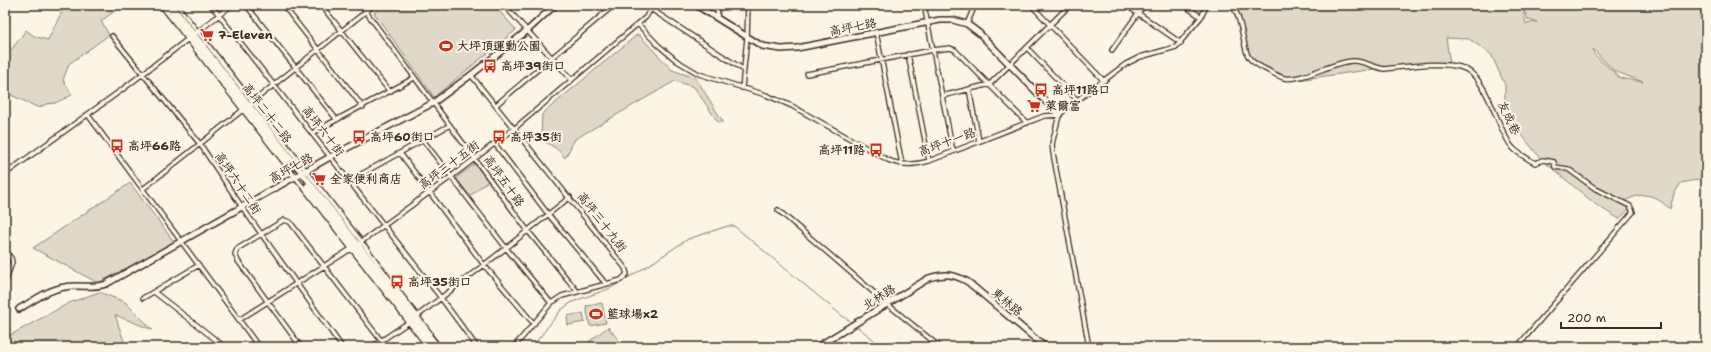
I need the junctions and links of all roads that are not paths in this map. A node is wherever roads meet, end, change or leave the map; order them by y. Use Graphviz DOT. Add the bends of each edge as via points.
graph roads {
  1 [pos="161,5"];
  2 [pos="166,5"];
  3 [pos="171,5"];
  4 [pos="177,5"];
  5 [pos="211,5"];
  6 [pos="232,5"];
  7 [pos="246,5"];
  8 [pos="283,5"];
  9 [pos="321,5"];
  10 [pos="360,5"];
  11 [pos="374,5"];
  12 [pos="504,5"];
  13 [pos="555,5"];
  14 [pos="614,5"];
  15 [pos="642,5"];
  16 [pos="696,5"];
  17 [pos="718,5"];
  18 [pos="748,5"];
  19 [pos="924,5"];
  20 [pos="975,5"];
  21 [pos="1030,5"];
  22 [pos="1070,5"];
  23 [pos="1126,5"];
  24 [pos="1144,5"];
  25 [pos="1184,5"];
  26 [pos="1207,5"];
  27 [pos="1230,5"];
  28 [pos="652,7"];
  29 [pos="366,12"];
  30 [pos="1139,14"];
  31 [pos="219,15"];
  32 [pos="1201,17"];
  33 [pos="717,18"];
  34 [pos="927,22"];
  35 [pos="638,24"];
  36 [pos="966,24"];
  37 [pos="1050,26"];
  38 [pos="528,30"];
  39 [pos="342,31"];
  40 [pos="876,32"];
  41 [pos="112,36"];
  42 [pos="192,36"];
  43 [pos="748,38"];
  44 [pos="1181,43"];
  45 [pos="1026,48"];
  46 [pos="319,50"];
  47 [pos="933,50"];
  48 [pos="1112,50"];
  49 [pos="908,54"];
  50 [pos="552,57"];
  51 [pos="881,60"];
  52 [pos="1010,65"];
  53 [pos="296,68"];
  54 [pos="744,70"];
  55 [pos="142,74"];
  56 [pos="807,74"];
  57 [pos="471,75"];
  58 [pos="414,78"];
  59 [pos="572,80"];
  60 [pos="1104,81"];
  61 [pos="990,84"];
  62 [pos="274,85"];
  63 [pos="742,88"];
  64 [pos="969,89"];
  65 [pos="390,92"];
  66 [pos="942,96"];
  67 [pos="1077,100"];
  68 [pos="433,103"];
  69 [pos="496,105"];
  70 [pos="247,106"];
  71 [pos="363,106"];
  72 [pos="88,115"];
  73 [pos="1059,115"];
  74 [pos="337,120"];
  75 [pos="1027,123"];
  76 [pos="450,125"];
  77 [pos="514,128"];
  78 [pos="312,133"];
  79 [pos="424,140"];
  80 [pos="979,141"];
  81 [pos="200,144"];
  82 [pos="495,144"];
  83 [pos="953,151"];
  84 [pos="400,153"];
  85 [pos="330,157"];
  86 [pos="475,159"];
  87 [pos="929,161"];
  88 [pos="902,164"];
  89 [pos="306,171"];
  90 [pos="5,174"];
  91 [pos="298,176"];
  92 [pos="452,176"];
  93 [pos="349,180"];
  94 [pos="143,189"];
  95 [pos="429,193"];
  96 [pos="570,197"];
  97 [pos="242,207"];
  98 [pos="778,210"];
  99 [pos="548,214"];
  100 [pos="384,225"];
  101 [pos="528,231"];
  102 [pos="261,234"];
  103 [pos="182,242"];
  104 [pos="355,245"];
  105 [pos="506,248"];
  106 [pos="5,251"];
  107 [pos="199,265"];
  108 [pos="484,265"];
  109 [pos="323,266"];
  110 [pos="955,275"];
  111 [pos="297,283"];
  112 [pos="5,284"];
  113 [pos="606,284"];
  114 [pos="577,291"];
  115 [pos="154,292"];
  116 [pos="143,298"];
  117 [pos="441,298"];
  118 [pos="268,300"];
  119 [pos="551,303"];
  120 [pos="886,303"];
  121 [pos="19,309"];
  122 [pos="413,319"];
  123 [pos="239,320"];
  124 [pos="534,324"];
  125 [pos="381,341"];
  126 [pos="225,347"];
  127 [pos="259,347"];
  128 [pos="301,347"];
  129 [pos="342,347"];
  130 [pos="372,347"];
  131 [pos="386,347"];
  132 [pos="428,347"];
  133 [pos="432,347"];
  134 [pos="438,347"];
  135 [pos="441,347"];
  136 [pos="477,347"];
  137 [pos="514,347"];
  138 [pos="817,347"];
  139 [pos="940,347"];
  140 [pos="1045,347"];
  141 [pos="1089,347"];
  142 [pos="1517,347"];
  1 -- 42 [label="street, 高坪二十二路"];
  2 -- 42 [label="street, 高坪二十二路"];
  3 -- 42 [label="street, 高坪二十二路"];
  4 -- 42 [label="street, 高坪二十二路"];
  5 -- 31 [label="street, 高坪六十街"];
  6 -- 31 [label="street"];
  7 -- 53 [label="street"];
  8 -- 46 [label="street"];
  9 -- 39 [label="street"];
  10 -- 29 [label="street, 高坪五十路"];
  11 -- 29 [label="street"];
  12 -- 38 [label="street"];
  13 -- 38 [label="street, 高坪七路"];
  14 -- 50 [label="street"];
  15 -- 28 [label="street"];
  16 -- 33 [label="street, 高坪七路"];
  17 -- 33 [label="street"];
  18 -- 43 [label="street"];
  19 -- 34 [label="street"];
  20 -- 36 [label="street"];
  21 -- 37 [label="street"];
  22 -- 37 [label="street"];
  23 -- 30 [label="street"];
  24 -- 30 [label="street"];
  25 -- 32 [label="street"];
  26 -- 32 [label="street"];
  27 -- 142 [label="street, 友成巷" via="1235,9 1248,56 1259,66 1283,78 1292,79 1328,66 1358,60 1384,69 1451,65 1467,69 1482,86 1509,142 1523,156 1535,163 1543,160 1554,162 1555,167 1568,169 1596,189 1630,206 1633,212"];
  28 -- 35 [label="street, 高坪三十五街"];
  28 -- 54 [label="street"];
  29 -- 39 [label="street"];
  29 -- 58 [label="street, 高坪五十路"];
  30 -- 44 [label="street"];
  30 -- 48 [label="street"];
  31 -- 42 [label="street"];
  31 -- 62 [label="street, 高坪六十街"];
  32 -- 44 [label="street"];
  33 -- 43 [label="street, 高坪七路"];
  34 -- 36 [label="street, 高坪七路" via="953,20"];
  34 -- 40 [label="street, 高坪七路"];
  34 -- 47 [label="street"];
  35 -- 59 [label="street, 高坪三十五街"];
  35 -- 63 [label="street, 高坪十一路" via="658,46 677,61 699,74"];
  36 -- 52 [label="street, 高坪七路" via="979,33"];
  37 -- 45 [label="street"];
  37 -- 60 [label="street"];
  38 -- 50 [label="street"];
  38 -- 57 [label="street, 高坪七路"];
  39 -- 46 [label="street"];
  39 -- 65 [label="street"];
  40 -- 43 [label="street, 高坪七路" via="781,49 762,46"];
  40 -- 51 [label="street"];
  41 -- 55 [label="street, 高坪六十二街"];
  42 -- 55 [label="street"];
  42 -- 70 [label="street, 高坪二十二路"];
  42 -- 70 [label="street, 高坪二十二路"];
  43 -- 54 [label="street"];
  44 -- 60 [label="street" via="1168,50 1140,57"];
  45 -- 52 [label="street"];
  45 -- 67 [label="street"];
  46 -- 53 [label="street"];
  46 -- 71 [label="street"];
  47 -- 49 [label="street"];
  47 -- 61 [label="street" via="955,50"];
  47 -- 66 [label="street"];
  49 -- 51 [label="street"];
  49 -- 87 [label="street"];
  50 -- 59 [label="street"];
  50 -- 69 [label="street"];
  51 -- 56 [label="street"];
  51 -- 88 [label="street"];
  52 -- 61 [label="street"];
  52 -- 73 [label="street, 高坪七路"];
  53 -- 62 [label="street"];
  53 -- 74 [label="street"];
  54 -- 63 [label="street"];
  55 -- 72 [label="street"];
  55 -- 81 [label="street, 高坪六十二街"];
  57 -- 68 [label="street, 高坪七路"];
  57 -- 69 [label="street, 高坪三十九街"];
  58 -- 65 [label="street"];
  58 -- 68 [label="street, 高坪五十路"];
  59 -- 77 [label="street, 高坪三十五街"];
  60 -- 67 [label="street"];
  61 -- 64 [label="street"];
  61 -- 75 [label="street"];
  62 -- 70 [label="street"];
  62 -- 78 [label="street, 高坪六十街"];
  63 -- 88 [label="street, 高坪十一路" via="792,106 871,151 894,163"];
  64 -- 66 [label="street"];
  64 -- 80 [label="street"];
  65 -- 71 [label="street"];
  66 -- 83 [label="street"];
  67 -- 73 [label="street"];
  68 -- 76 [label="street, 高坪五十路"];
  68 -- 85 [label="street, 高坪七路"];
  69 -- 77 [label="street, 高坪三十九街"];
  70 -- 81 [label="street"];
  70 -- 89 [label="street, 高坪二十二路"];
  70 -- 91 [label="street, 高坪二十二路"];
  70 -- 91 [label="street, 高坪二十二路"];
  71 -- 74 [label="street"];
  72 -- 90 [label="street"];
  72 -- 94 [label="street"];
  73 -- 75 [label="street, 高坪十一路" via="1044,116"];
  73 -- 141 [label="street" via="1052,144 1053,153"];
  74 -- 78 [label="street"];
  75 -- 80 [label="street, 高坪十一路"];
  76 -- 79 [label="street"];
  76 -- 86 [label="street, 高坪五十路"];
  77 -- 82 [label="street, 高坪三十五街"];
  77 -- 96 [label="street, 高坪三十九街"];
  78 -- 85 [label="street, 高坪六十街"];
  79 -- 84 [label="street"];
  79 -- 92 [label="street"];
  80 -- 83 [label="street, 高坪十一路"];
  81 -- 94 [label="street"];
  81 -- 97 [label="street, 高坪六十二街"];
  82 -- 86 [label="street, 高坪三十五街"];
  82 -- 99 [label="street"];
  83 -- 87 [label="street, 高坪十一路"];
  84 -- 93 [label="street"];
  84 -- 95 [label="street"];
  85 -- 89 [label="street, 高坪七路"];
  85 -- 93 [label="street, 高坪六十街"];
  86 -- 92 [label="street, 高坪三十五街"];
  86 -- 101 [label="street, 高坪五十路"];
  87 -- 88 [label="street, 高坪十一路"];
  89 -- 91 [label="street, 高坪七路"];
  89 -- 104 [label="street, 高坪二十二路"];
  91 -- 97 [label="street, 高坪七路"];
  91 -- 104 [label="street, 高坪二十二路"];
  91 -- 104 [label="street, 高坪二十二路"];
  92 -- 95 [label="street, 高坪三十五街"];
  92 -- 105 [label="street"];
  93 -- 100 [label="street, 高坪六十街"];
  94 -- 103 [label="street"];
  95 -- 100 [label="street, 高坪三十五街"];
  95 -- 108 [label="street"];
  96 -- 99 [label="street"];
  96 -- 113 [label="street, 高坪三十九街" via="625,268 627,274 621,280"];
  97 -- 102 [label="street, 高坪六十二街"];
  97 -- 103 [label="street, 高坪七路"];
  98 -- 120 [label="street"];
  99 -- 101 [label="street"];
  99 -- 113 [label="street"];
  100 -- 104 [label="street, 高坪三十五街"];
  100 -- 117 [label="street, 高坪六十街"];
  101 -- 105 [label="street"];
  101 -- 114 [label="street, 高坪五十路"];
  102 -- 109 [label="street" via="284,220 290,222"];
  102 -- 111 [label="street, 高坪六十二街"];
  102 -- 118 [label="street" via="237,249 235,254"];
  103 -- 107 [label="street"];
  103 -- 121 [label="street, 高坪七路" via="106,284 57,288"];
  104 -- 109 [label="street, 高坪三十五街"];
  104 -- 122 [label="street, 高坪二十二路"];
  104 -- 122 [label="street, 高坪二十二路"];
  105 -- 108 [label="street"];
  105 -- 119 [label="street"];
  106 -- 112 [label="street" via="12,262"];
  107 -- 115 [label="street"];
  107 -- 123 [label="street"];
  108 -- 117 [label="street"];
  108 -- 124 [label="street"];
  109 -- 111 [label="street, 高坪三十五街"];
  109 -- 125 [label="street"];
  110 -- 120 [label="street, 北林路" via="945,274 929,278"];
  110 -- 140 [label="street, 東林路" via="968,282"];
  111 -- 118 [label="street, 高坪三十五街"];
  111 -- 129 [label="street, 高坪六十二街"];
  113 -- 114 [label="street, 高坪三十九街"];
  114 -- 119 [label="street, 高坪三十九街"];
  115 -- 116 [label="street"];
  115 -- 126 [label="street"];
  117 -- 122 [label="street"];
  117 -- 136 [label="street, 高坪六十街"];
  118 -- 123 [label="street, 高坪三十五街"];
  118 -- 128 [label="street"];
  119 -- 124 [label="street, 高坪三十九街"];
  120 -- 138 [label="street, 北林路"];
  120 -- 139 [label="street"];
  122 -- 125 [label="street"];
  122 -- 132 [label="street, 高坪二十二路"];
  122 -- 133 [label="street, 高坪二十二路"];
  122 -- 134 [label="street, 高坪二十二路"];
  122 -- 135 [label="street, 高坪二十二路"];
  123 -- 127 [label="street"];
  124 -- 137 [label="street, 高坪三十九街"];
  125 -- 130 [label="street"];
  125 -- 131 [label="street"];
}
